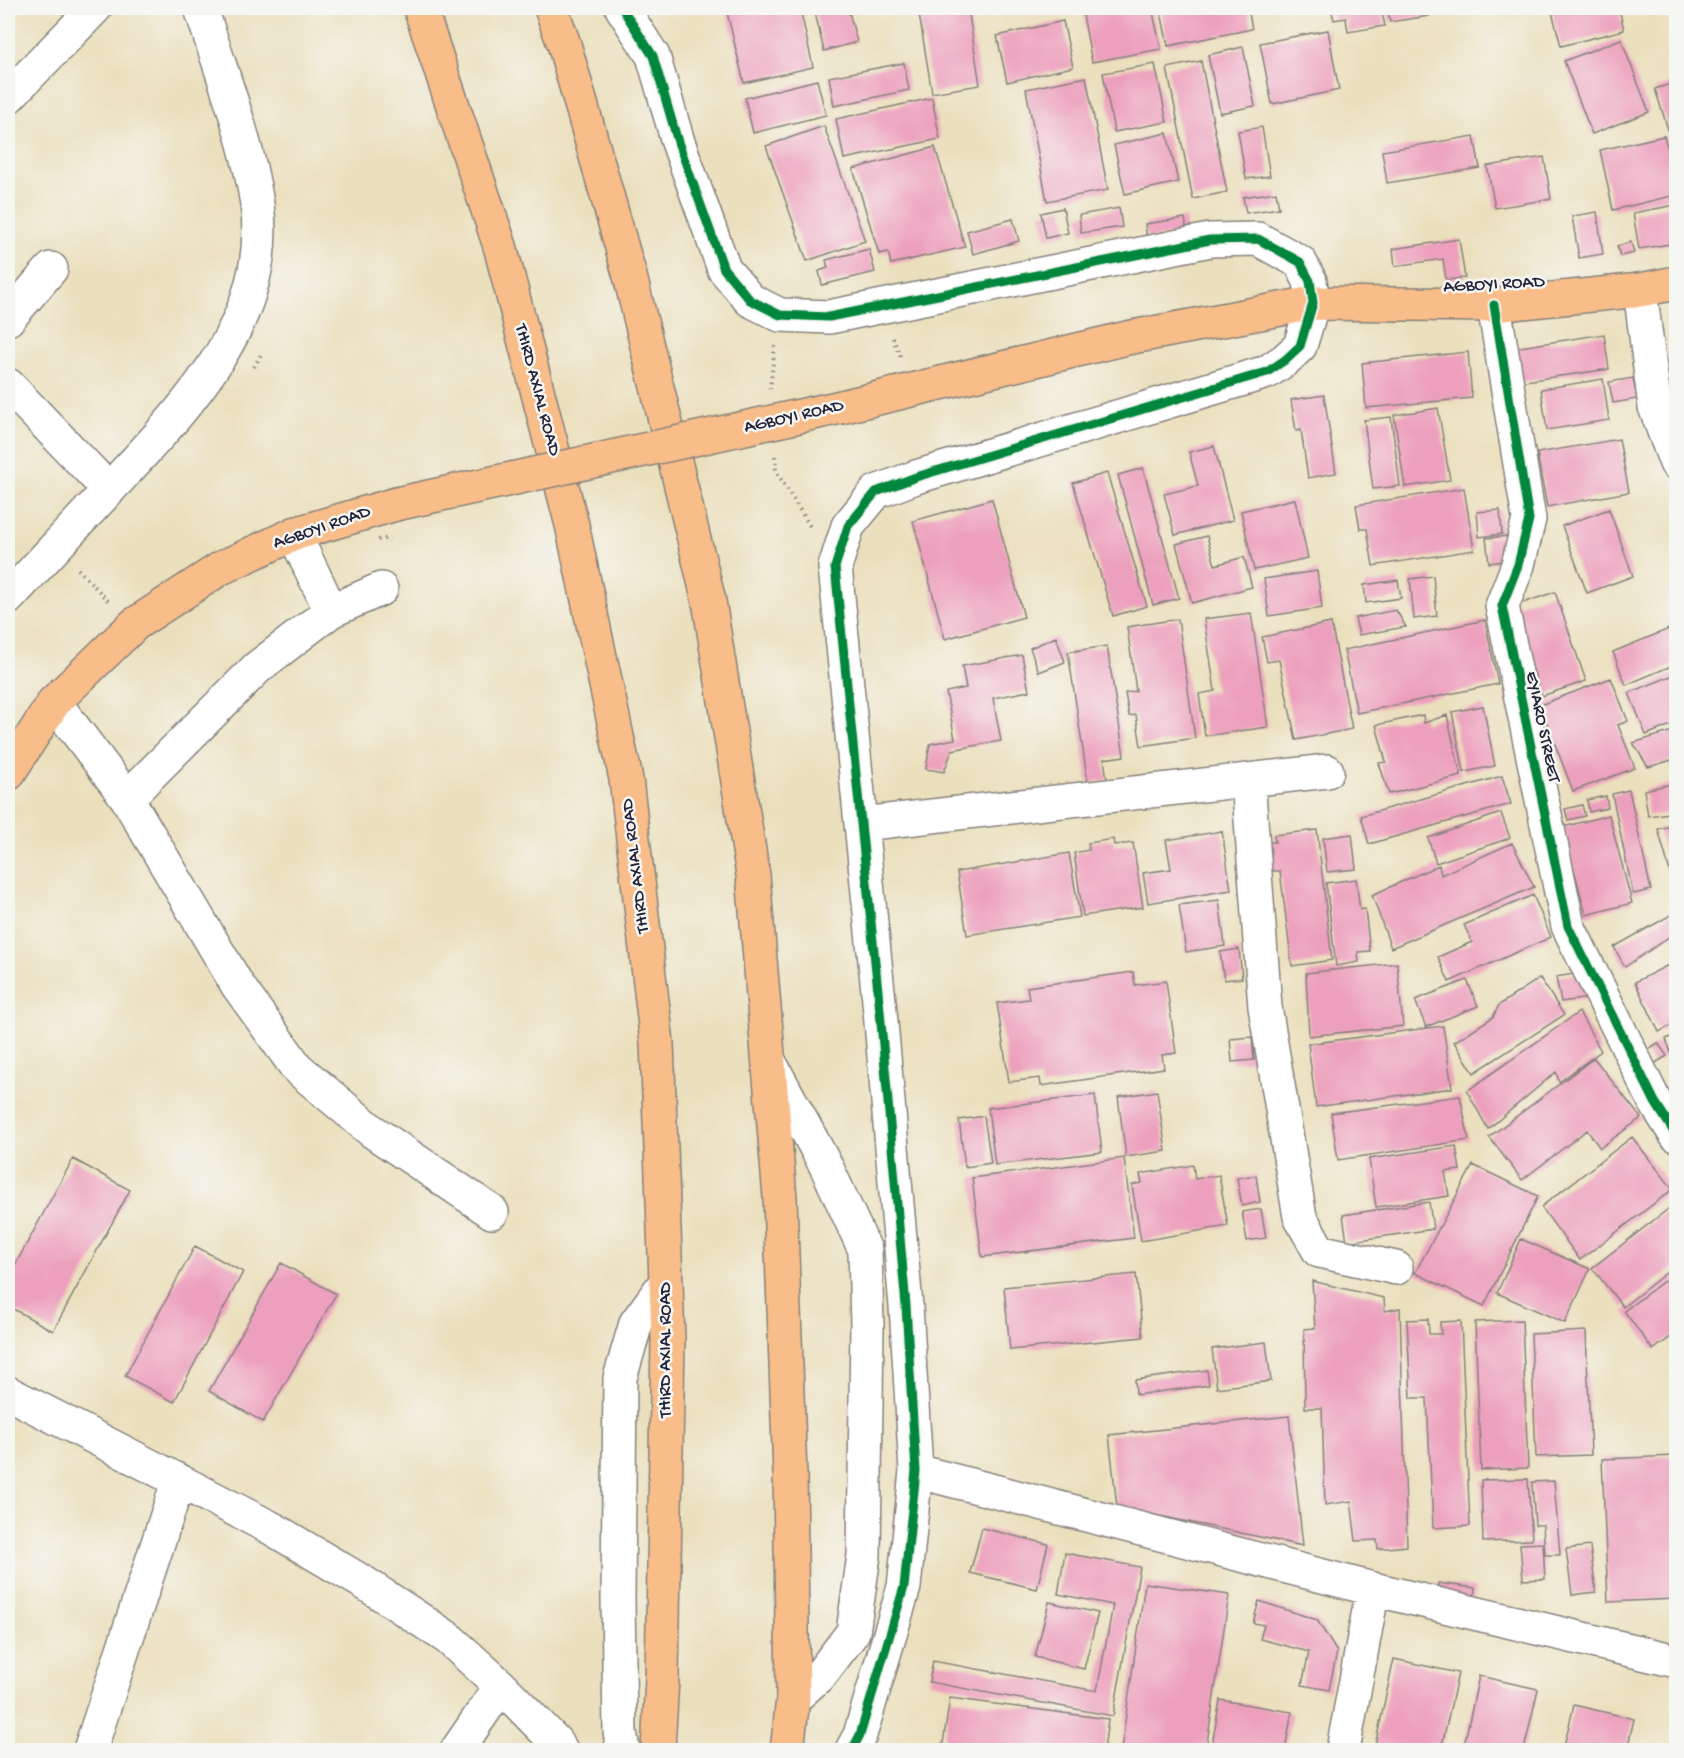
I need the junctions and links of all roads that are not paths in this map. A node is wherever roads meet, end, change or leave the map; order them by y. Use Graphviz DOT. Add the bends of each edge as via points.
graph roads {
  1 [pos="95,8"];
  2 [pos="201,8"];
  3 [pos="420,8"];
  4 [pos="551,8"];
  5 [pos="622,8"];
  6 [pos="653,8"];
  7 [pos="653,56"];
  8 [pos="8,97"];
  9 [pos="51,268"];
  10 [pos="1677,283"];
  11 [pos="1640,290"];
  12 [pos="1313,303"];
  13 [pos="1494,305"];
  14 [pos="8,319"];
  15 [pos="8,386"];
  16 [pos="1677,463"];
  17 [pos="109,489"];
  18 [pos="294,534"];
  19 [pos="381,589"];
  20 [pos="8,598"];
  21 [pos="331,611"];
  22 [pos="54,702"];
  23 [pos="1327,771"];
  24 [pos="8,774"];
  25 [pos="1248,780"];
  26 [pos="127,798"];
  27 [pos="862,824"];
  28 [pos="769,1061"];
  29 [pos="1677,1134"];
  30 [pos="492,1212"];
  31 [pos="1396,1268"];
  32 [pos="666,1282"];
  33 [pos="8,1394"];
  34 [pos="916,1471"];
  35 [pos="178,1482"];
  36 [pos="1373,1589"];
  37 [pos="1677,1661"];
  38 [pos="501,1686"];
  39 [pos="793,1699"];
  40 [pos="858,1745"];
  41 [pos="90,1750"];
  42 [pos="457,1750"];
  43 [pos="561,1750"];
  44 [pos="623,1750"];
  45 [pos="658,1750"];
  46 [pos="787,1750"];
  47 [pos="1342,1750"];
  1 -- 8 [label="street"];
  2 -- 17 [label="street" via="247,161 257,206 257,255 247,300 224,350 180,411"];
  3 -- 32 [label="main road, THIRD AXIAL ROAD" via="502,258 572,525 626,779 657,1043"];
  4 -- 28 [label="main road" via="630,276 709,601 753,875"];
  5 -- 7 [label="street"];
  6 -- 7 [label="street"];
  7 -- 12 [label="street" via="678,142 724,269 750,300 780,315 830,317 1210,240 1258,239 1300,262 1310,281"];
  9 -- 14 [label="street"];
  10 -- 11 [label="main road, AGBOYI ROAD"];
  11 -- 13 [label="main road, AGBOYI ROAD"];
  11 -- 16 [label="street" via="1655,407"];
  12 -- 13 [label="main road, AGBOYI ROAD"];
  12 -- 18 [label="main road, AGBOYI ROAD, bridge" via="1127,338 841,407 396,504"];
  12 -- 27 [label="street" via="1300,346 1267,372 876,492 848,526 835,567"];
  13 -- 29 [label="street, EYIARO STREET" via="1529,519 1502,606 1568,926 1655,1102"];
  15 -- 17 [label="street"];
  17 -- 20 [label="street"];
  18 -- 21 [label="street"];
  18 -- 22 [label="main road, AGBOYI ROAD" via="221,568 135,624"];
  19 -- 21 [label="street"];
  21 -- 26 [label="street" via="258,667"];
  22 -- 24 [label="main road, AGBOYI ROAD"];
  22 -- 26 [label="street"];
  23 -- 25 [label="street"];
  25 -- 27 [label="street"];
  25 -- 31 [label="street" via="1265,1007 1300,1218 1319,1251"];
  26 -- 30 [label="street" via="238,986 297,1068 372,1131"];
  27 -- 34 [label="street" via="906,1306"];
  28 -- 39 [label="main road" via="780,1198"];
  28 -- 39 [label="street" via="827,1168 865,1250 864,1555 853,1632 821,1674"];
  32 -- 44 [label="street" via="636,1323 620,1378 618,1599"];
  32 -- 45 [label="main road, THIRD AXIAL ROAD" via="665,1550"];
  33 -- 35 [label="street"];
  34 -- 36 [label="street"];
  34 -- 40 [label="street" via="904,1587"];
  35 -- 38 [label="street" via="273,1529 366,1584 448,1638"];
  35 -- 41 [label="street"];
  36 -- 37 [label="street"];
  36 -- 47 [label="street"];
  38 -- 42 [label="street"];
  38 -- 43 [label="street"];
  39 -- 46 [label="main road"];
}
